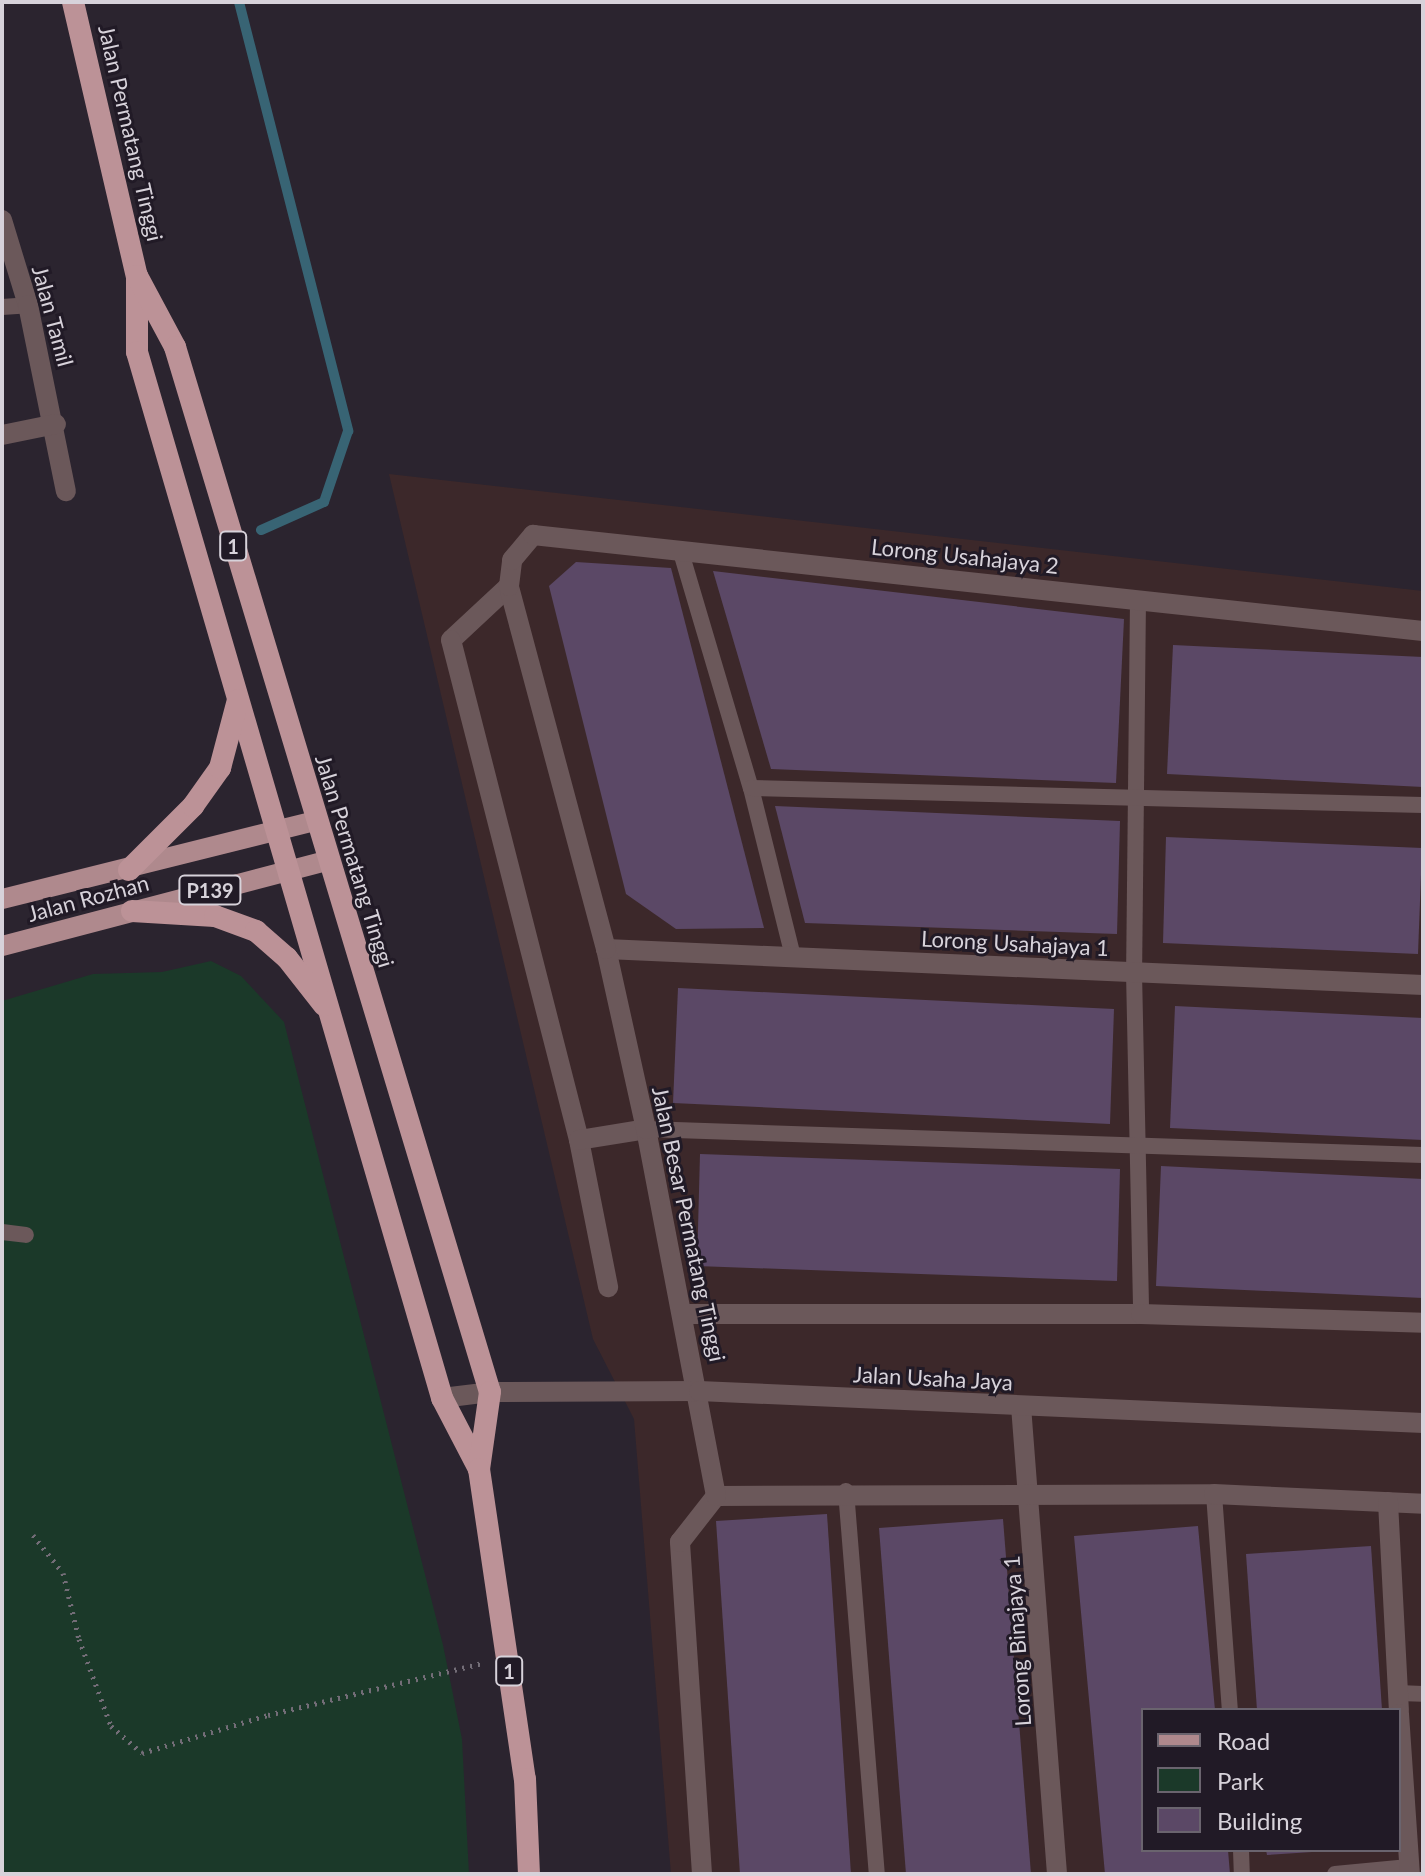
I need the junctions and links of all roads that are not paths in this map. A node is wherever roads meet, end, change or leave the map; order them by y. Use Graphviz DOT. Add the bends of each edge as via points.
graph roads {
  1 [pos="73,2"];
  2 [pos="2,220"];
  3 [pos="137,276"];
  4 [pos="28,305"];
  5 [pos="2,307"];
  6 [pos="56,424"];
  7 [pos="2,435"];
  8 [pos="66,491"];
  9 [pos="680,549"];
  10 [pos="512,560"];
  11 [pos="509,586"];
  12 [pos="1138,599"];
  13 [pos="1423,631"];
  14 [pos="238,700"];
  15 [pos="751,788"];
  16 [pos="1136,797"];
  17 [pos="1423,805"];
  18 [pos="315,821"];
  19 [pos="276,829"];
  20 [pos="327,861"];
  21 [pos="288,869"];
  22 [pos="129,870"];
  23 [pos="2,899"];
  24 [pos="132,911"];
  25 [pos="2,946"];
  26 [pos="606,949"];
  27 [pos="793,956"];
  28 [pos="1134,972"];
  29 [pos="1423,985"];
  30 [pos="332,1015"];
  31 [pos="646,1129"];
  32 [pos="579,1140"];
  33 [pos="1138,1141"];
  34 [pos="1423,1155"];
  35 [pos="2,1232"];
  36 [pos="26,1235"];
  37 [pos="608,1287"];
  38 [pos="683,1314"];
  39 [pos="1141,1314"];
  40 [pos="1423,1323"];
  41 [pos="699,1391"];
  42 [pos="490,1392"];
  43 [pos="442,1398"];
  44 [pos="1021,1406"];
  45 [pos="1423,1423"];
  46 [pos="479,1469"];
  47 [pos="846,1491"];
  48 [pos="1030,1494"];
  49 [pos="1214,1494"];
  50 [pos="716,1496"];
  51 [pos="1388,1502"];
  52 [pos="1423,1504"];
  53 [pos="1423,1694"];
  54 [pos="1398,1706"];
  55 [pos="1230,1708"];
  56 [pos="1401,1737"];
  57 [pos="1241,1852"];
  58 [pos="1414,1870"];
  59 [pos="529,1874"];
  60 [pos="702,1874"];
  61 [pos="877,1874"];
  62 [pos="1057,1874"];
  63 [pos="1242,1874"];
  64 [pos="1335,1874"];
  1 -- 3 [label="highway, Jalan Permatang Tinggi / 1"];
  2 -- 4 [label="street, Jalan Tamil"];
  3 -- 14 [label="highway, Jalan Permatang Tinggi / 1" via="137,352"];
  3 -- 18 [label="highway, Jalan Permatang Tinggi / 1" via="175,347"];
  4 -- 5 [label="lane"];
  4 -- 6 [label="street, Jalan Tamil"];
  6 -- 7 [label="street"];
  6 -- 8 [label="street, Jalan Tamil"];
  9 -- 10 [label="street, Lorong Usahajaya 2" via="533,535"];
  9 -- 12 [label="street, Lorong Usahajaya 2"];
  9 -- 15 [label="lane"];
  10 -- 11 [label="street, Jalan Besar Permatang Tinggi"];
  11 -- 26 [label="street, Jalan Besar Permatang Tinggi"];
  11 -- 32 [label="street" via="451,640"];
  12 -- 13 [label="street, Lorong Usahajaya 2"];
  12 -- 16 [label="lane"];
  14 -- 19 [label="highway, Jalan Permatang Tinggi / 1"];
  14 -- 22 [label="highway" via="220,768 193,806"];
  15 -- 16 [label="lane"];
  15 -- 27 [label="lane"];
  16 -- 17 [label="lane"];
  16 -- 28 [label="lane"];
  18 -- 19 [label="main road, Jalan Rozhan / P139"];
  18 -- 20 [label="highway, Jalan Permatang Tinggi / 1"];
  19 -- 21 [label="highway, Jalan Permatang Tinggi / 1"];
  19 -- 22 [label="main road, Jalan Rozhan / P139"];
  20 -- 21 [label="main road, Jalan Rozhan / P139"];
  20 -- 42 [label="highway, Jalan Permatang Tinggi / 1"];
  21 -- 24 [label="main road, Jalan Rozhan / P139"];
  21 -- 30 [label="highway, Jalan Permatang Tinggi / 1"];
  22 -- 23 [label="main road, Jalan Rozhan / P139"];
  24 -- 25 [label="main road, Jalan Rozhan / P139"];
  24 -- 30 [label="highway" via="215,916 256,931 287,958"];
  26 -- 27 [label="street, Lorong Usahajaya 1"];
  26 -- 31 [label="street, Jalan Besar Permatang Tinggi"];
  27 -- 28 [label="street, Lorong Usahajaya 1"];
  28 -- 29 [label="street, Lorong Usahajaya 1"];
  28 -- 33 [label="lane"];
  30 -- 43 [label="highway, Jalan Permatang Tinggi / 1"];
  31 -- 32 [label="street"];
  31 -- 33 [label="lane"];
  31 -- 38 [label="street, Jalan Besar Permatang Tinggi"];
  32 -- 37 [label="street"];
  33 -- 34 [label="lane"];
  33 -- 39 [label="lane"];
  35 -- 36 [label="lane"];
  38 -- 39 [label="street"];
  38 -- 41 [label="street, Jalan Besar Permatang Tinggi"];
  39 -- 40 [label="street"];
  41 -- 42 [label="street, Jalan Usaha Jaya"];
  41 -- 44 [label="street, Jalan Usaha Jaya"];
  41 -- 50 [label="street, Jalan Besar Permatang Tinggi"];
  42 -- 43 [label="street, Jalan Usaha Jaya"];
  42 -- 46 [label="highway, Jalan Permatang Tinggi / 1"];
  43 -- 46 [label="highway, Jalan Permatang Tinggi / 1"];
  44 -- 45 [label="street, Jalan Usaha Jaya"];
  44 -- 48 [label="street, Lorong Binajaya 1"];
  46 -- 59 [label="highway, Jalan Permatang Tinggi / 1" via="525,1779"];
  47 -- 48 [label="street"];
  47 -- 50 [label="street"];
  47 -- 61 [label="lane"];
  48 -- 49 [label="street"];
  48 -- 62 [label="street, Lorong Binajaya 1"];
  49 -- 51 [label="street"];
  49 -- 55 [label="lane"];
  50 -- 60 [label="street" via="680,1542"];
  51 -- 52 [label="street"];
  51 -- 54 [label="street"];
  53 -- 54 [label="lane"];
  56 -- 58 [label="street"];
  57 -- 63 [label="lane"];
  58 -- 64 [label="lane"];
}
